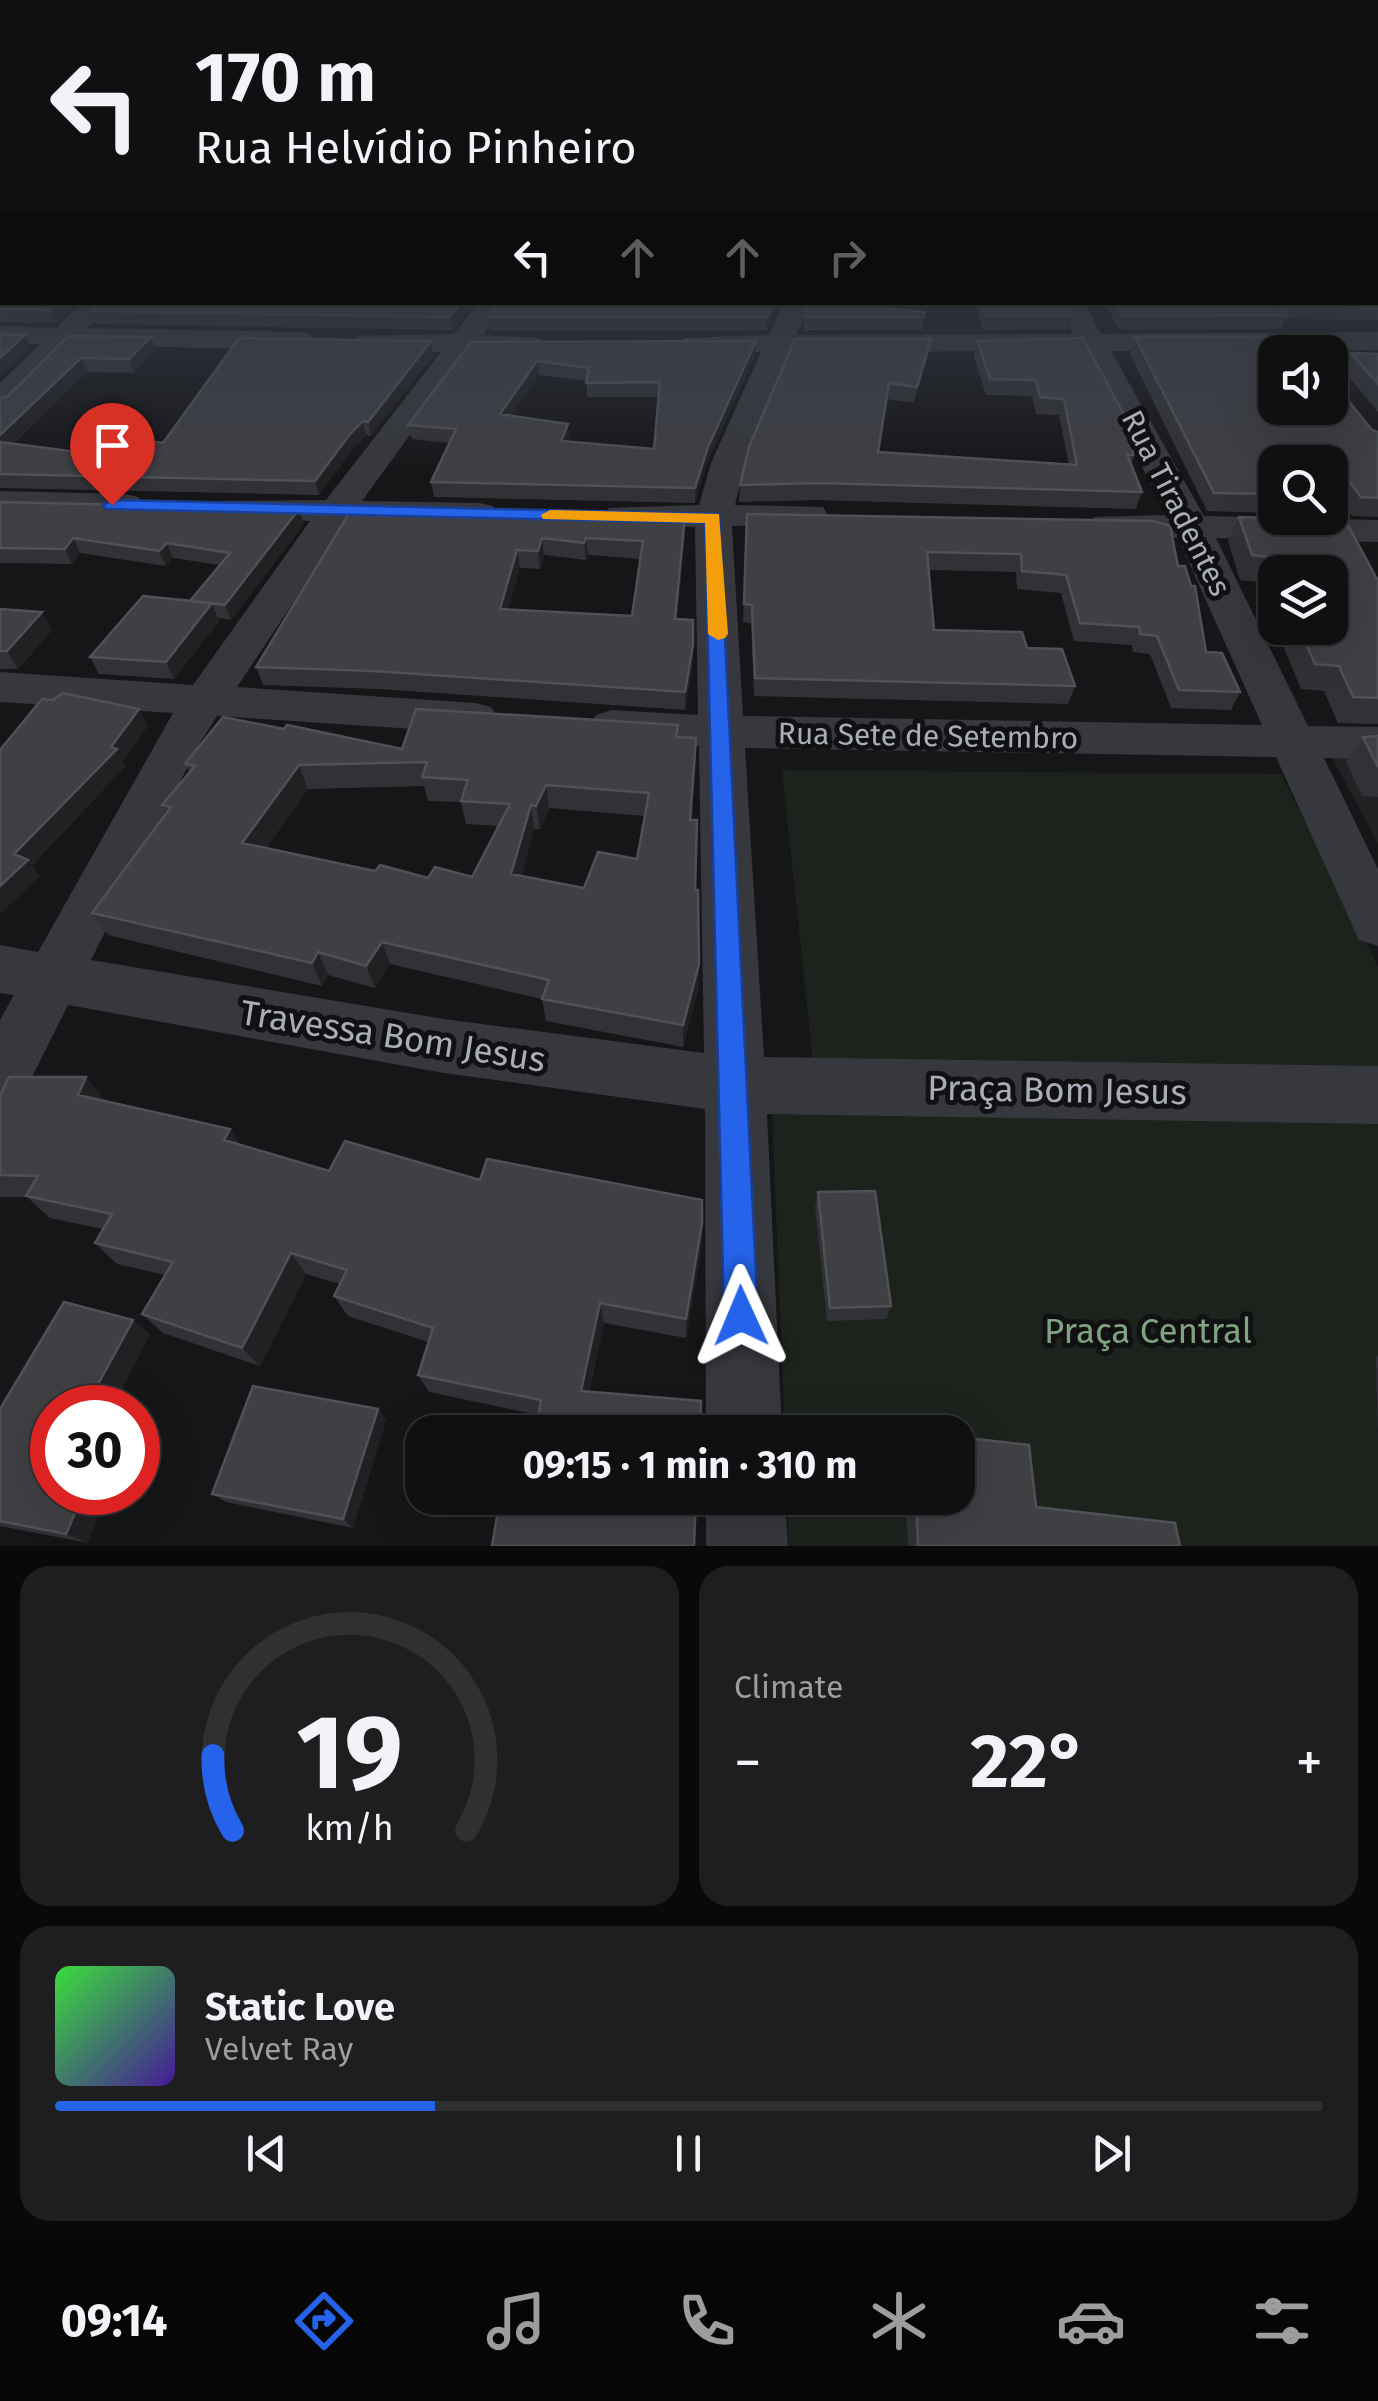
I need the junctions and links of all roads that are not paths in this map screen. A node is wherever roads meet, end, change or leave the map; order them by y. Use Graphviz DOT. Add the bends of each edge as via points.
graph roads {
  1 [pos="71,330"];
  2 [pos="473,330"];
  3 [pos="786,330"];
  4 [pos="1085,330"];
  5 [pos="0,335"];
  6 [pos="63,338"];
  7 [pos="1378,341"];
  8 [pos="1092,342"];
  9 [pos="464,343"];
  10 [pos="1348,343"];
  11 [pos="563,344"];
  12 [pos="661,344"];
  13 [pos="780,344"];
  14 [pos="1258,346"];
  15 [pos="0,401"];
  16 [pos="0,502"];
  17 [pos="158,506"];
  18 [pos="198,508"];
  19 [pos="336,511"];
  20 [pos="515,514"];
  21 [pos="594,516"];
  22 [pos="835,516"];
  23 [pos="713,518"];
  24 [pos="1073,524"];
  25 [pos="1192,528"];
  26 [pos="1378,531"];
  27 [pos="0,687"];
  28 [pos="202,702"];
  29 [pos="511,720"];
  30 [pos="569,723"];
  31 [pos="724,732"];
  32 [pos="1292,742"];
  33 [pos="1378,742"];
  34 [pos="1378,924"];
  35 [pos="25,975"];
  36 [pos="0,1079"];
  37 [pos="736,1085"];
  38 [pos="1378,1094"];
  39 [pos="744,1415"];
  40 [pos="746,1515"];
  41 [pos="747,1546"];
  1 -- 6 [label="street"];
  2 -- 9 [label="street"];
  3 -- 13 [label="street"];
  4 -- 8 [label="street, Rua Tiradentes"];
  5 -- 6 [label="street"];
  6 -- 9 [label="street"];
  6 -- 15 [label="street"];
  7 -- 10 [label="street"];
  8 -- 13 [label="street"];
  8 -- 14 [label="street"];
  8 -- 25 [label="street, Rua Tiradentes"];
  9 -- 11 [label="street"];
  9 -- 19 [label="street"];
  12 -- 13 [label="street"];
  13 -- 23 [label="street" via="728,463"];
  16 -- 17 [label="street"];
  18 -- 19 [label="street"];
  19 -- 20 [label="street"];
  19 -- 28 [label="street"];
  21 -- 23 [label="street"];
  22 -- 23 [label="street"];
  23 -- 31 [label="street"];
  24 -- 25 [label="street"];
  25 -- 26 [label="street"];
  25 -- 32 [label="street, Rua Tiradentes"];
  27 -- 28 [label="street"];
  28 -- 29 [label="street"];
  28 -- 35 [label="street"];
  30 -- 31 [label="street, Rua Sete de Setembro"];
  31 -- 32 [label="street, Rua Sete de Setembro"];
  31 -- 37 [label="street"];
  32 -- 33 [label="street, Rua Sete de Setembro"];
  32 -- 34 [label="street, Rua Tiradentes"];
  35 -- 36 [label="street"];
  35 -- 37 [label="street, Travessa Bom Jesus" via="444,1046"];
  37 -- 38 [label="street, Praça Bom Jesus"];
  37 -- 39 [label="street"];
  40 -- 41 [label="street"];
}
